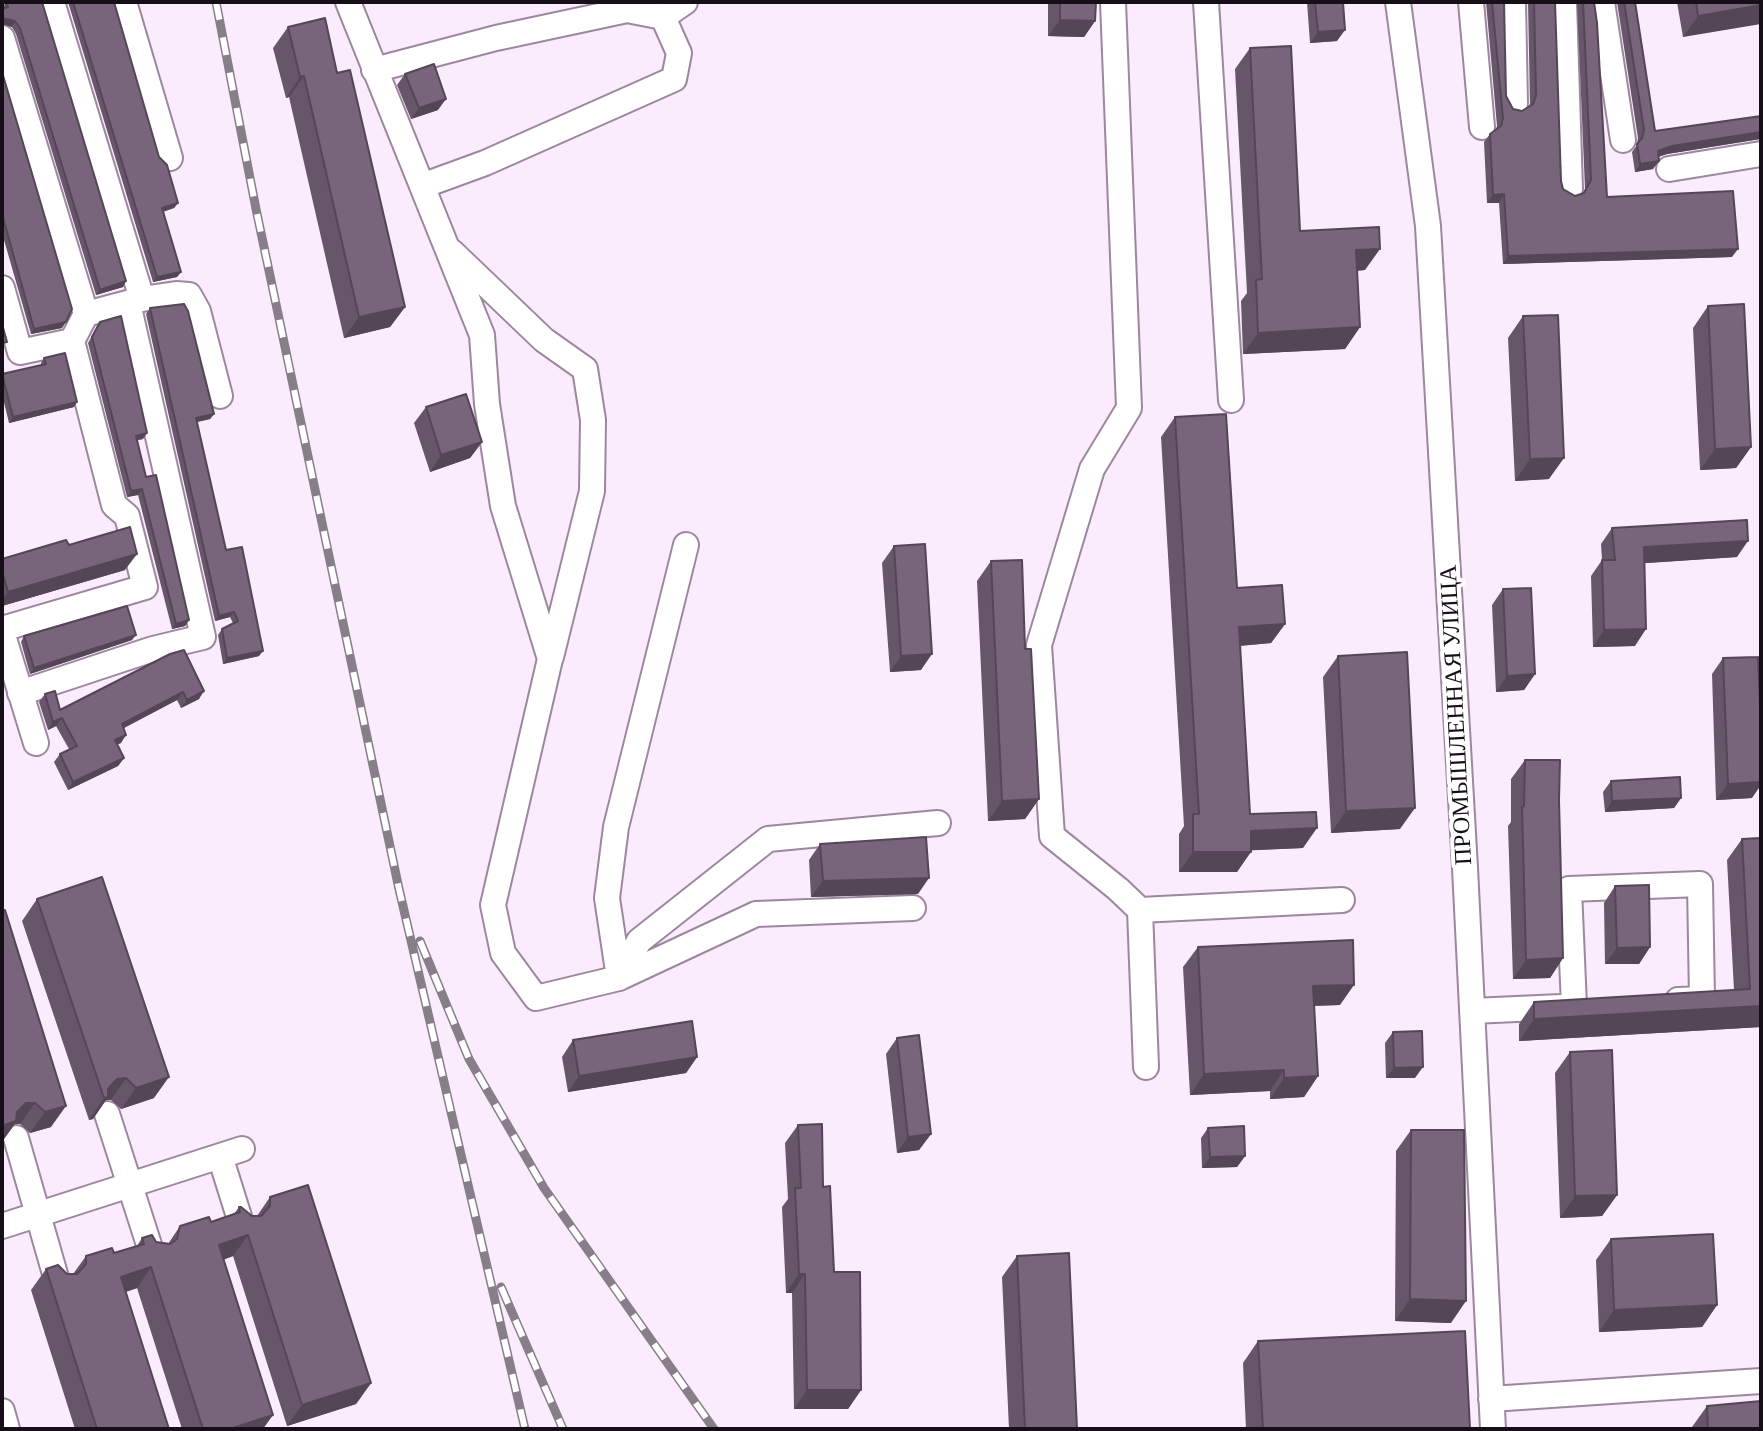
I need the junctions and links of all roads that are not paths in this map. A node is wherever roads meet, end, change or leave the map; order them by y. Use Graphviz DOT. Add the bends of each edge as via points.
graph roads {
  1 [pos="52,2"];
  2 [pos="124,2"];
  3 [pos="685,2"];
  4 [pos="1113,2"];
  5 [pos="1206,2"];
  6 [pos="1398,2"];
  7 [pos="1471,2"];
  8 [pos="1513,2"];
  9 [pos="1564,2"];
  10 [pos="1602,2"];
  11 [pos="348,13"];
  12 [pos="663,17"];
  13 [pos="2,38"];
  14 [pos="374,70"];
  15 [pos="1515,104"];
  16 [pos="1482,127"];
  17 [pos="1623,140"];
  18 [pos="1761,154"];
  19 [pos="170,158"];
  20 [pos="1669,169"];
  21 [pos="422,186"];
  22 [pos="1570,189"];
  23 [pos="446,246"];
  24 [pos="2,288"];
  25 [pos="135,301"];
  26 [pos="86,314"];
  27 [pos="72,341"];
  28 [pos="220,396"];
  29 [pos="1231,400"];
  30 [pos="686,545"];
  31 [pos="2,630"];
  32 [pos="550,659"];
  33 [pos="20,693"];
  34 [pos="36,743"];
  35 [pos="938,823"];
  36 [pos="1342,900"];
  37 [pos="913,908"];
  38 [pos="1140,910"];
  39 [pos="619,978"];
  40 [pos="1654,1001"];
  41 [pos="1472,1011"];
  42 [pos="1146,1067"];
  43 [pos="107,1114"];
  44 [pos="16,1138"];
  45 [pos="129,1185"];
  46 [pos="37,1214"];
  47 [pos="241,1223"];
  48 [pos="2,1226"];
  49 [pos="151,1251"];
  50 [pos="57,1281"];
  51 [pos="1761,1381"];
  52 [pos="1491,1399"];
  53 [pos="2,1411"];
  54 [pos="7,1429"];
  55 [pos="1493,1429"];
  1 -- 25 [label="street"];
  2 -- 19 [label="street"];
  3 -- 12 [label="street"];
  4 -- 38 [label="street" via="1129,408 1092,469 1039,645 1052,836"];
  5 -- 29 [label="street"];
  6 -- 41 [label="street, ПРОМЫШЛЕННАЯ УЛИЦА" via="1428,226"];
  7 -- 16 [label="street"];
  8 -- 15 [label="street"];
  9 -- 22 [label="street"];
  10 -- 17 [label="street"];
  11 -- 14 [label="street"];
  12 -- 14 [label="street" via="627,10"];
  12 -- 21 [label="street" via="679,53 674,79"];
  13 -- 26 [label="street"];
  14 -- 21 [label="street"];
  18 -- 20 [label="street"];
  21 -- 23 [label="street"];
  23 -- 32 [label="street" via="482,335 503,506"];
  23 -- 32 [label="street" via="544,340 585,369 593,420 592,491"];
  24 -- 27 [label="street" via="20,352"];
  25 -- 26 [label="street"];
  25 -- 28 [label="street" via="189,295"];
  25 -- 33 [label="street" via="203,637"];
  26 -- 27 [label="street"];
  27 -- 31 [label="street" via="114,505 127,516 145,587"];
  30 -- 39 [label="street" via="616,827 607,898"];
  31 -- 33 [label="street"];
  32 -- 39 [label="street" via="493,905 503,953 536,998"];
  33 -- 34 [label="street"];
  35 -- 39 [label="street" via="768,839 639,941"];
  36 -- 38 [label="street"];
  37 -- 39 [label="street" via="756,914"];
  38 -- 42 [label="street"];
  40 -- 41 [label="street" via="1702,999 1700,884 1569,889 1582,1005"];
  41 -- 52 [label="street, ПРОМЫШЛЕННАЯ УЛИЦА"];
  43 -- 45 [label="street"];
  44 -- 46 [label="street"];
  45 -- 46 [label="street"];
  45 -- 47 [label="street" via="231,1152"];
  45 -- 49 [label="street"];
  46 -- 48 [label="street"];
  46 -- 50 [label="street"];
  51 -- 52 [label="street"];
  52 -- 55 [label="street, ПРОМЫШЛЕННАЯ УЛИЦА"];
  53 -- 54 [label="street"];
}
